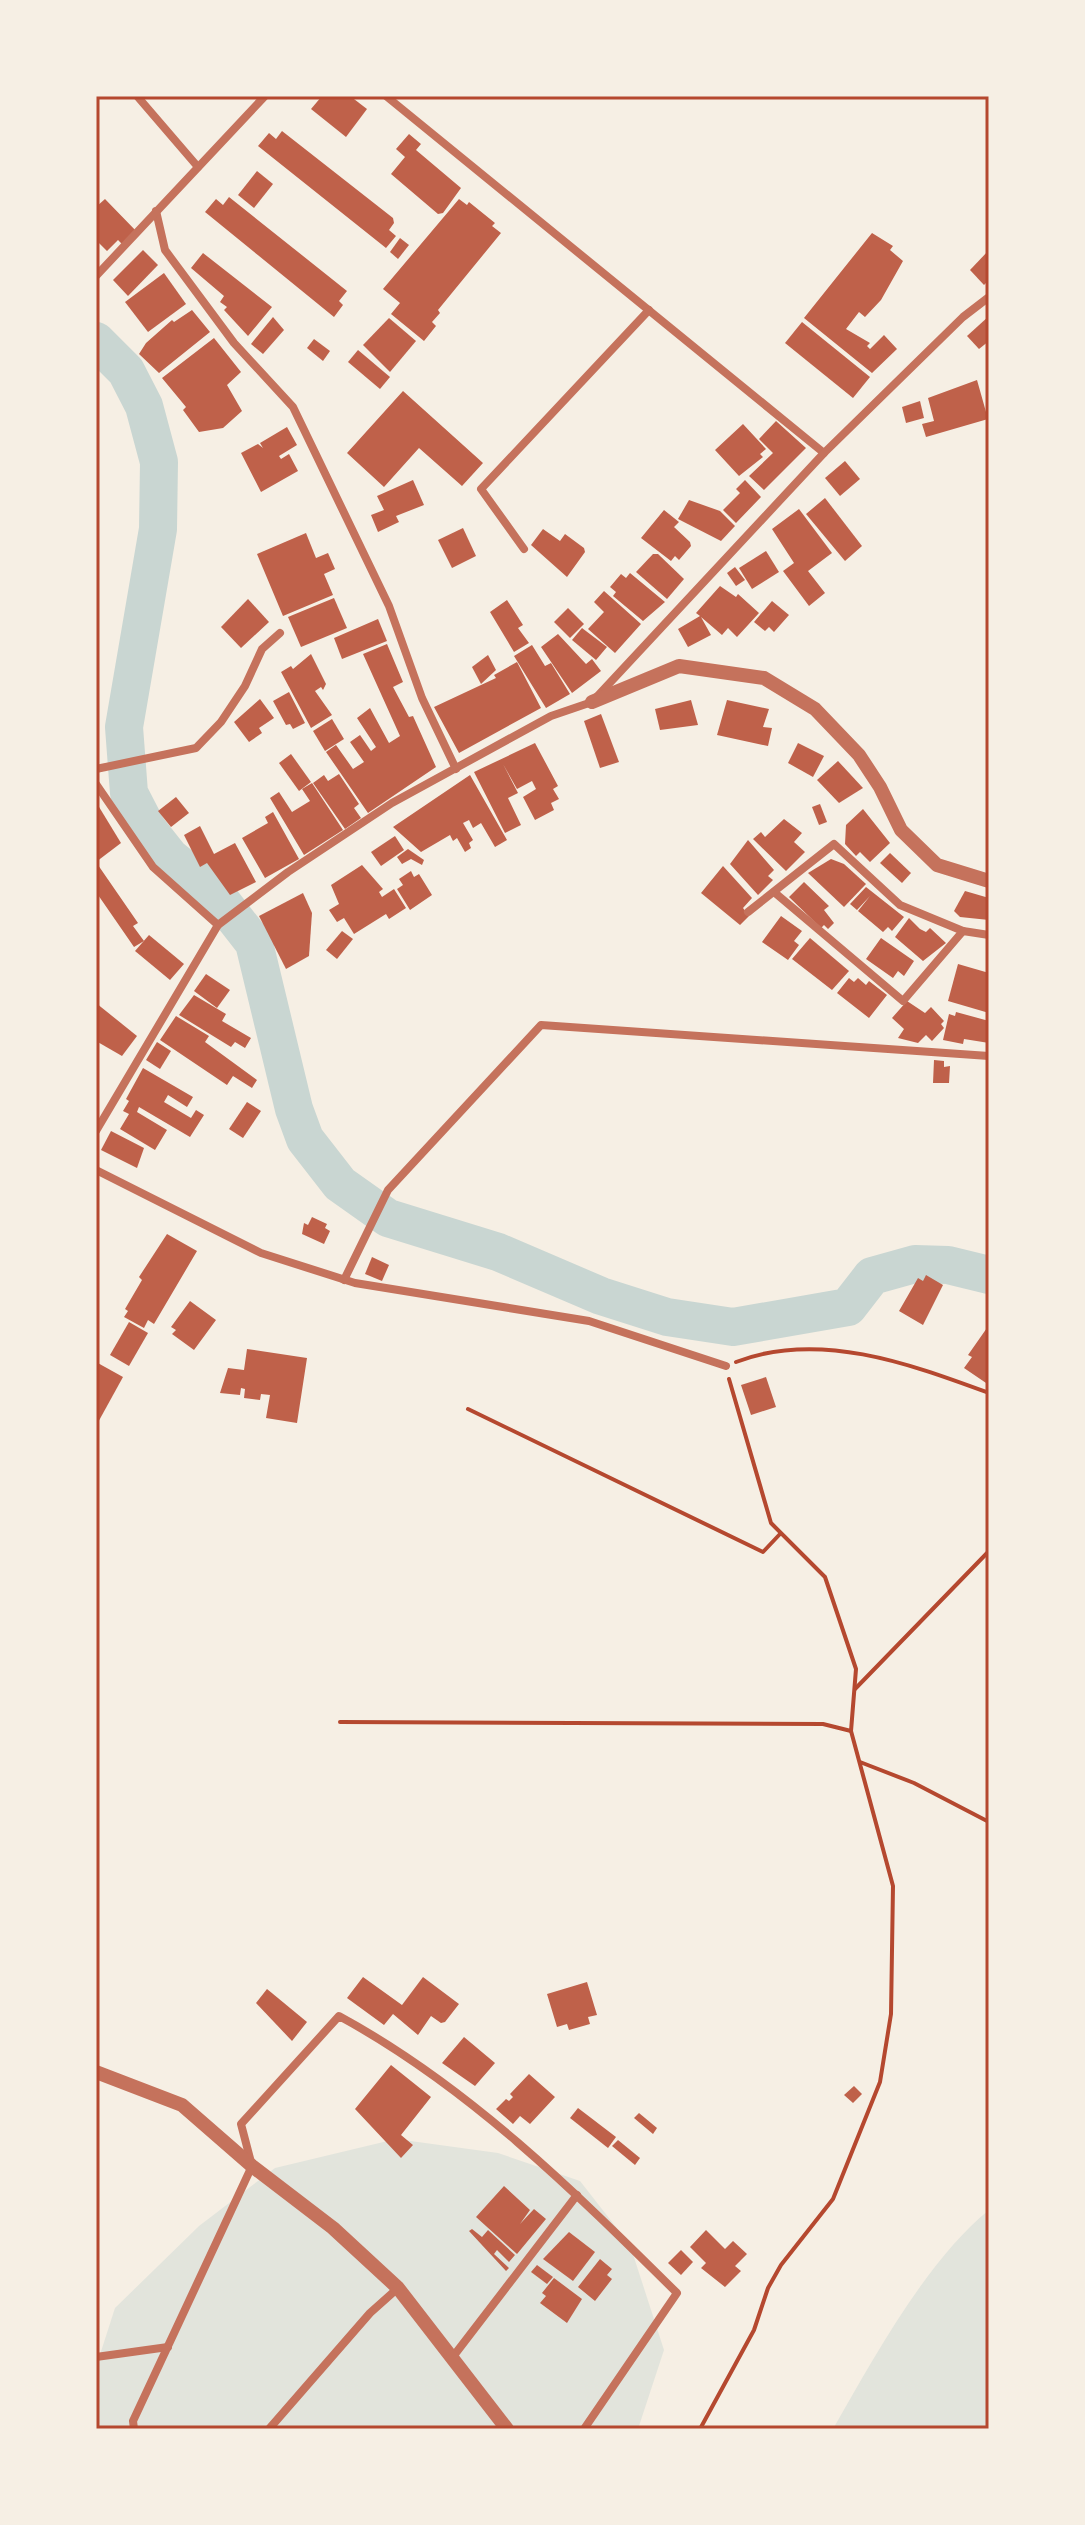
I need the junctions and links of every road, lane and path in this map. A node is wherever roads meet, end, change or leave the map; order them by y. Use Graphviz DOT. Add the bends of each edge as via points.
graph roads {
  1 [pos="137,96"];
  2 [pos="265,96"];
  3 [pos="386,96"];
  4 [pos="198,167"];
  5 [pos="156,211"];
  6 [pos="96,276"];
  7 [pos="989,297"];
  8 [pos="649,310"];
  9 [pos="824,453"];
  10 [pos="524,549"];
  11 [pos="280,633"];
  12 [pos="592,702"];
  13 [pos="96,769"];
  14 [pos="456,769"];
  15 [pos="96,784"];
  16 [pos="989,881"];
  17 [pos="774,892"];
  18 [pos="748,912"];
  19 [pos="218,925"];
  20 [pos="963,931"];
  21 [pos="989,935"];
  22 [pos="989,1056"];
  23 [pos="96,1131"];
  24 [pos="96,1170"];
  25 [pos="344,1280"];
  26 [pos="726,1366"];
  27 [pos="989,1393"];
  28 [pos="468,1409"];
  29 [pos="780,1534"];
  30 [pos="989,1551"];
  31 [pos="854,1690"];
  32 [pos="340,1722"];
  33 [pos="851,1731"];
  34 [pos="860,1762"];
  35 [pos="989,1822"];
  36 [pos="96,2072"];
  37 [pos="252,2166"];
  38 [pos="577,2195"];
  39 [pos="398,2288"];
  40 [pos="168,2347"];
  41 [pos="96,2357"];
  42 [pos="452,2358"];
  43 [pos="134,2429"];
  44 [pos="269,2429"];
  45 [pos="507,2429"];
  46 [pos="584,2429"];
  47 [pos="700,2429"];
  1 -- 4 [label="street"];
  2 -- 4 [label="street"];
  3 -- 8 [label="street"];
  4 -- 5 [label="street"];
  5 -- 6 [label="street"];
  5 -- 14 [label="street" via="165,250 234,343 293,407 389,606 422,698"];
  7 -- 9 [label="street"];
  8 -- 9 [label="street"];
  8 -- 10 [label="street" via="481,489"];
  9 -- 12 [label="street"];
  11 -- 13 [label="street" via="262,649 221,722 196,748"];
  12 -- 14 [label="street" via="551,716"];
  12 -- 16 [label="street" via="679,666 764,678 815,709 859,755 901,830 937,865"];
  14 -- 19 [label="street" via="392,803"];
  15 -- 19 [label="street" via="153,867"];
  17 -- 18 [label="street"];
  17 -- 20 [label="street" via="834,844 900,905"];
  17 -- 20 [label="street" via="903,1001"];
  19 -- 23 [label="street"];
  20 -- 21 [label="street"];
  22 -- 25 [label="street" via="541,1025 388,1190"];
  24 -- 25 [label="street" via="261,1253"];
  25 -- 26 [label="street" via="589,1321"];
  26 -- 27 [label="path" via="763,1351 830,1349 884,1358"];
  26 -- 29 [label="path" via="771,1523"];
  28 -- 29 [label="path" via="763,1552"];
  29 -- 31 [label="path" via="825,1577 856,1669"];
  30 -- 31 [label="path"];
  31 -- 33 [label="path"];
  32 -- 33 [label="path" via="823,1724"];
  33 -- 34 [label="path"];
  34 -- 35 [label="path"];
  34 -- 47 [label="path" via="893,1886 887,2060 833,2199 781,2265 754,2330"];
  36 -- 37 [label="street" via="182,2105"];
  37 -- 38 [label="street" via="241,2124 339,2016 392,2045 473,2105"];
  37 -- 39 [label="street" via="333,2228"];
  37 -- 40 [label="street"];
  38 -- 42 [label="street"];
  38 -- 46 [label="street" via="677,2293"];
  39 -- 42 [label="street"];
  39 -- 44 [label="street"];
  40 -- 41 [label="street"];
  40 -- 43 [label="street"];
  42 -- 45 [label="street"];
}
